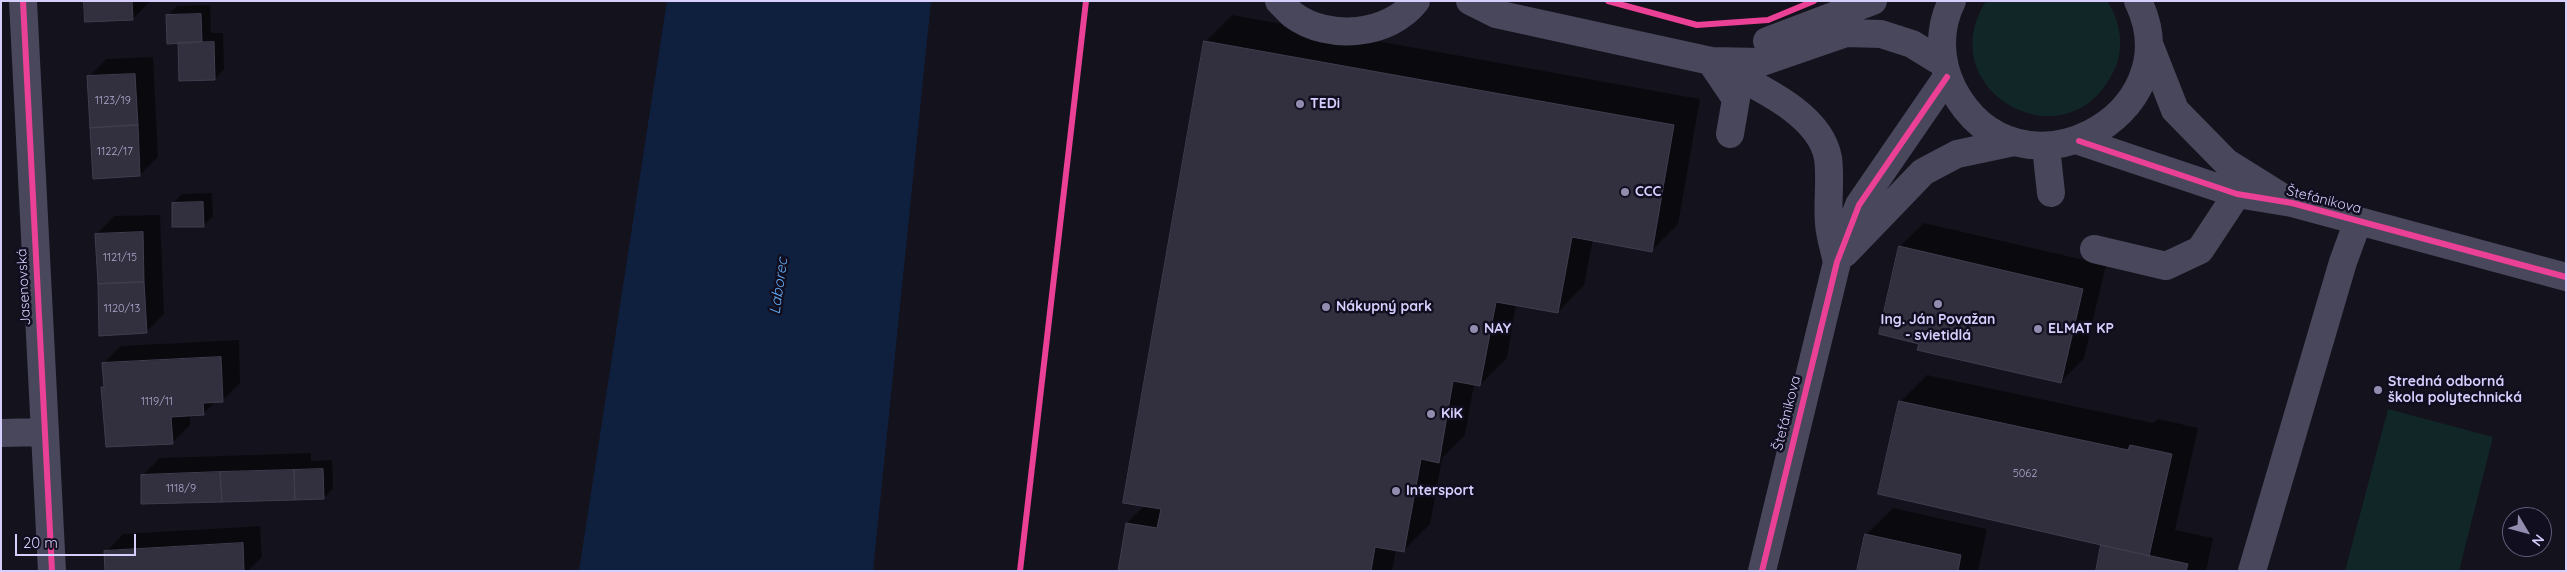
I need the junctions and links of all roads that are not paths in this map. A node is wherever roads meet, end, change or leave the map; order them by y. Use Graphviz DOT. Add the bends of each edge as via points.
graph roads {
  1 [pos="23,1"];
  2 [pos="1280,1"];
  3 [pos="1416,1"];
  4 [pos="1470,1"];
  5 [pos="1873,1"];
  6 [pos="1952,1"];
  7 [pos="2141,5"];
  8 [pos="1498,8"];
  9 [pos="2148,43"];
  10 [pos="1711,61"];
  11 [pos="1945,70"];
  12 [pos="1730,134"];
  13 [pos="2079,141"];
  14 [pos="2014,142"];
  15 [pos="2046,147"];
  16 [pos="2051,193"];
  17 [pos="2237,194"];
  18 [pos="2292,204"];
  19 [pos="2358,221"];
  20 [pos="2094,249"];
  21 [pos="1837,262"];
  22 [pos="2566,277"];
  23 [pos="43,432"];
  24 [pos="1,433"];
  25 [pos="52,571"];
  26 [pos="1762,571"];
  27 [pos="2252,571"];
  1 -- 23 [label="street, Jasenovská"];
  2 -- 3 [label="street" via="1294,15 1322,29 1354,32 1385,25 1412,8"];
  4 -- 8 [label="street"];
  5 -- 10 [label="street"];
  6 -- 11 [label="street" via="1946,14 1941,47"];
  7 -- 9 [label="street"];
  8 -- 10 [label="street"];
  9 -- 13 [label="street" via="2144,74 2130,102 2107,125"];
  9 -- 18 [label="street, Štefánikova" via="2175,110 2226,162"];
  10 -- 11 [label="street" via="1762,62 1846,33 1881,34 1912,44"];
  10 -- 12 [label="street" via="1736,99"];
  10 -- 21 [label="street" via="1793,108 1815,130 1827,156 1829,223"];
  11 -- 14 [label="street" via="1962,105 1985,128"];
  11 -- 21 [label="street, Štefánikova" via="1859,205"];
  13 -- 15 [label="street"];
  13 -- 17 [label="street, Štefánikova"];
  14 -- 15 [label="street"];
  14 -- 21 [label="street" via="1957,154 1922,172"];
  15 -- 16 [label="street"];
  17 -- 18 [label="street, Štefánikova"];
  17 -- 20 [label="street" via="2200,250 2166,266"];
  18 -- 19 [label="street, Štefánikova"];
  19 -- 22 [label="street, Štefánikova"];
  19 -- 27 [label="street"];
  21 -- 26 [label="street, Štefánikova"];
  23 -- 24 [label="street"];
  23 -- 25 [label="street, Jasenovská"];
}
